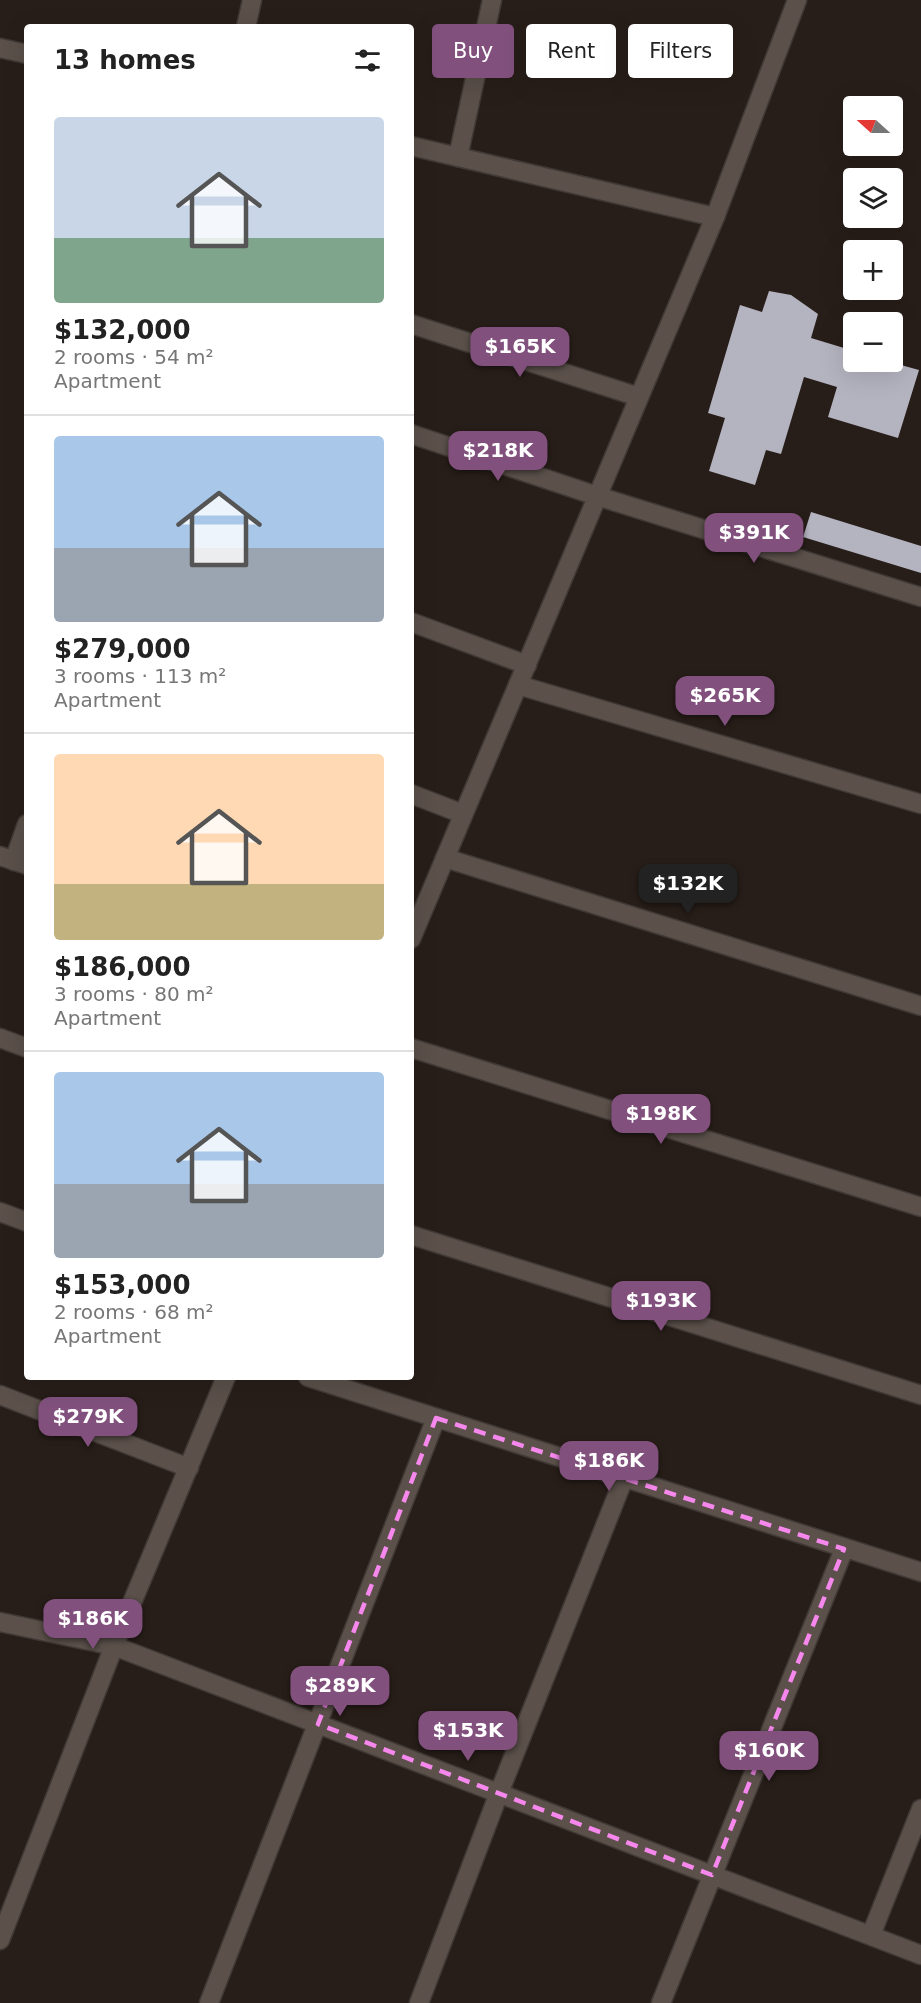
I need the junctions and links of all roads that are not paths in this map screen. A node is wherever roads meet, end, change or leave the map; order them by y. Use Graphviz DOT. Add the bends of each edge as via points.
graph roads {
  1 [pos="252,0"];
  2 [pos="492,0"];
  3 [pos="797,0"];
  4 [pos="247,24"];
  5 [pos="0,48"];
  6 [pos="24,53"];
  7 [pos="414,147"];
  8 [pos="458,157"];
  9 [pos="715,217"];
  10 [pos="414,325"];
  11 [pos="639,397"];
  12 [pos="414,435"];
  13 [pos="597,496"];
  14 [pos="921,597"];
  15 [pos="414,623"];
  16 [pos="527,665"];
  17 [pos="518,685"];
  18 [pos="414,795"];
  19 [pos="921,804"];
  20 [pos="464,814"];
  21 [pos="24,833"];
  22 [pos="445,858"];
  23 [pos="14,861"];
  24 [pos="414,932"];
  25 [pos="921,1006"];
  26 [pos="0,1038"];
  27 [pos="24,1047"];
  28 [pos="414,1049"];
  29 [pos="921,1207"];
  30 [pos="0,1212"];
  31 [pos="24,1221"];
  32 [pos="414,1236"];
  33 [pos="225,1380"];
  34 [pos="317,1380"];
  35 [pos="0,1395"];
  36 [pos="921,1395"];
  37 [pos="436,1418"];
  38 [pos="189,1468"];
  39 [pos="624,1478"];
  40 [pos="844,1549"];
  41 [pos="921,1572"];
  42 [pos="0,1622"];
  43 [pos="114,1646"];
  44 [pos="318,1724"];
  45 [pos="499,1793"];
  46 [pos="921,1809"];
  47 [pos="712,1875"];
  48 [pos="871,1935"];
  49 [pos="0,1940"];
  50 [pos="921,1954"];
  51 [pos="209,2003"];
  52 [pos="419,2003"];
  53 [pos="661,2003"];
  1 -- 4 [label="street"];
  2 -- 8 [label="street"];
  3 -- 9 [label="street"];
  5 -- 6 [label="street"];
  7 -- 8 [label="street"];
  8 -- 9 [label="street"];
  9 -- 11 [label="street"];
  10 -- 11 [label="street"];
  11 -- 13 [label="street"];
  12 -- 13 [label="street"];
  13 -- 14 [label="street"];
  13 -- 16 [label="street"];
  15 -- 16 [label="street"];
  16 -- 17 [label="street"];
  17 -- 19 [label="street"];
  17 -- 20 [label="street"];
  18 -- 20 [label="street"];
  20 -- 22 [label="street"];
  21 -- 23 [label="street"];
  22 -- 24 [label="street"];
  22 -- 25 [label="street"];
  26 -- 27 [label="street"];
  28 -- 29 [label="street"];
  30 -- 31 [label="street"];
  32 -- 36 [label="street"];
  33 -- 38 [label="street"];
  34 -- 37 [label="street"];
  35 -- 38 [label="street"];
  37 -- 39 [label="street"];
  37 -- 44 [label="street"];
  38 -- 43 [label="street"];
  39 -- 40 [label="street"];
  39 -- 45 [label="street"];
  40 -- 41 [label="street"];
  40 -- 47 [label="street"];
  42 -- 43 [label="street"];
  43 -- 44 [label="street"];
  43 -- 49 [label="street"];
  44 -- 45 [label="street"];
  44 -- 51 [label="street"];
  45 -- 47 [label="street"];
  45 -- 52 [label="street"];
  46 -- 48 [label="street"];
  47 -- 48 [label="street"];
  47 -- 53 [label="street"];
  48 -- 50 [label="street"];
}
